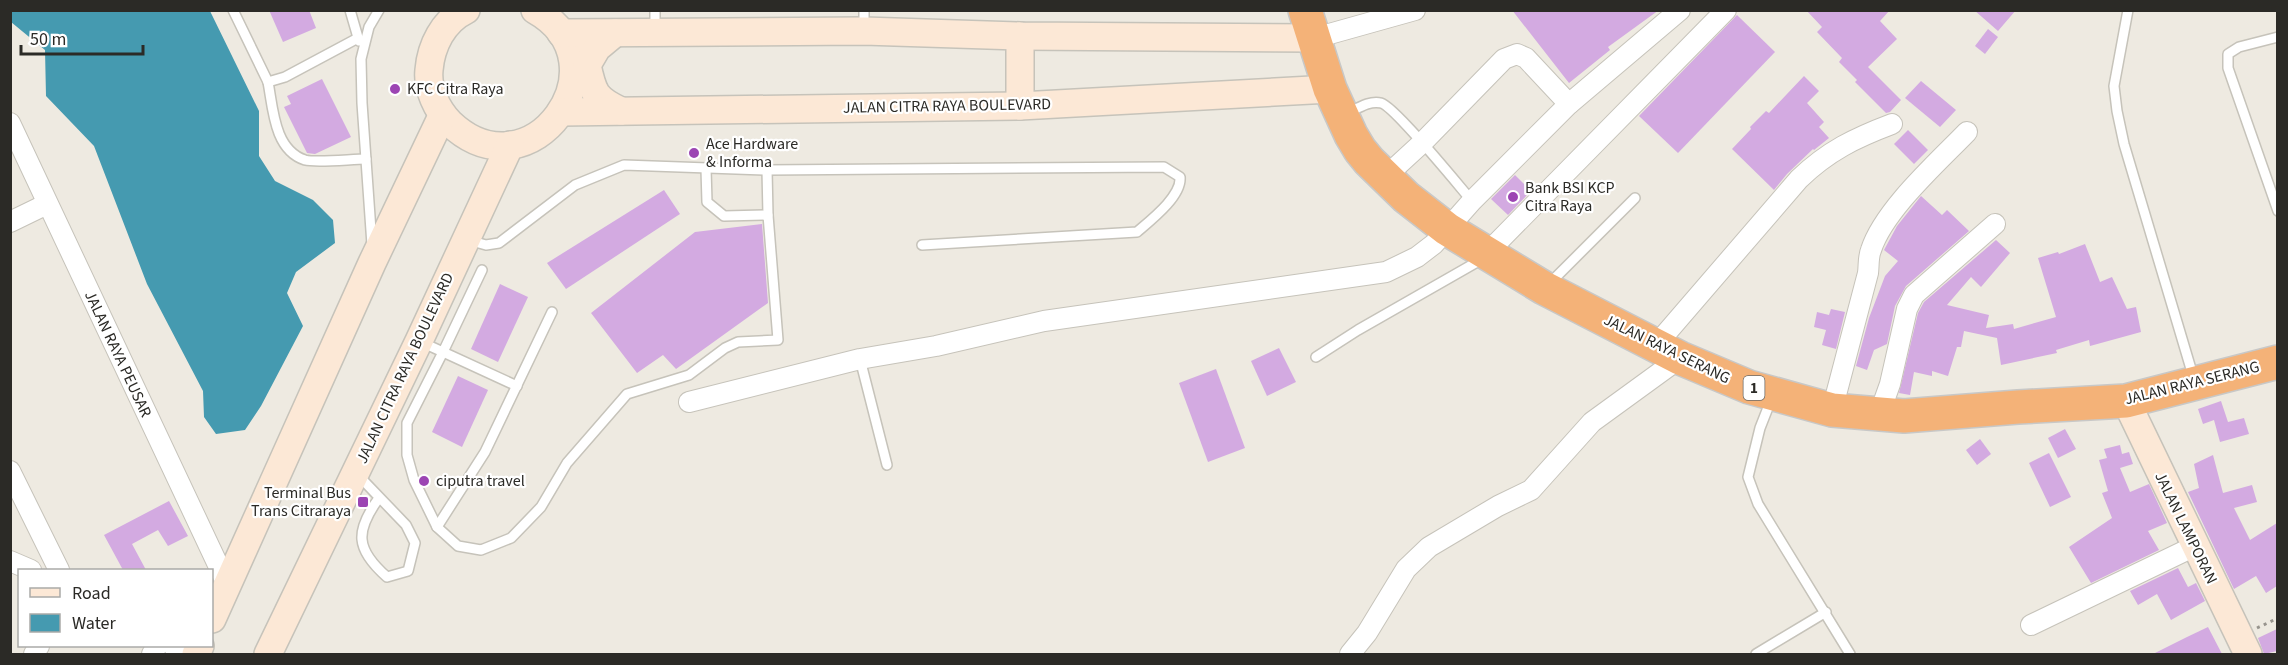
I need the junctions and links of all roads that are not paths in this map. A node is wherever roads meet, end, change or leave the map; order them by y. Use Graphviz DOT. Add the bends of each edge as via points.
graph roads {
  1 [pos="233,10"];
  2 [pos="350,10"];
  3 [pos="378,10"];
  4 [pos="466,10"];
  5 [pos="535,10"];
  6 [pos="1415,10"];
  7 [pos="1680,10"];
  8 [pos="1726,10"];
  9 [pos="2128,10"];
  10 [pos="864,21"];
  11 [pos="655,22"];
  12 [pos="1310,24"];
  13 [pos="561,33"];
  14 [pos="615,33"];
  15 [pos="1020,36"];
  16 [pos="2277,37"];
  17 [pos="358,38"];
  18 [pos="363,48"];
  19 [pos="268,82"];
  20 [pos="1336,102"];
  21 [pos="1569,104"];
  22 [pos="1020,106"];
  23 [pos="621,111"];
  24 [pos="562,112"];
  25 [pos="442,116"];
  26 [pos="10,123"];
  27 [pos="1892,124"];
  28 [pos="1967,132"];
  29 [pos="1422,143"];
  30 [pos="510,145"];
  31 [pos="366,159"];
  32 [pos="706,169"];
  33 [pos="767,170"];
  34 [pos="1385,177"];
  35 [pos="1635,198"];
  36 [pos="1472,201"];
  37 [pos="47,204"];
  38 [pos="2277,212"];
  39 [pos="768,215"];
  40 [pos="10,222"];
  41 [pos="1995,224"];
  42 [pos="1447,229"];
  43 [pos="466,240"];
  44 [pos="922,245"];
  45 [pos="1487,255"];
  46 [pos="372,263"];
  47 [pos="482,270"];
  48 [pos="1544,288"];
  49 [pos="552,312"];
  50 [pos="431,347"];
  51 [pos="1668,352"];
  52 [pos="1316,357"];
  53 [pos="860,359"];
  54 [pos="2277,362"];
  55 [pos="2195,384"];
  56 [pos="516,386"];
  57 [pos="1773,395"];
  58 [pos="2126,401"];
  59 [pos="689,402"];
  60 [pos="1832,410"];
  61 [pos="1879,415"];
  62 [pos="887,465"];
  63 [pos="10,471"];
  64 [pos="356,473"];
  65 [pos="379,498"];
  66 [pos="437,527"];
  67 [pos="2194,546"];
  68 [pos="10,561"];
  69 [pos="29,569"];
  70 [pos="59,569"];
  71 [pos="227,584"];
  72 [pos="1826,612"];
  73 [pos="213,617"];
  74 [pos="2031,626"];
  75 [pos="268,654"];
  76 [pos="1350,654"];
  77 [pos="1756,654"];
  78 [pos="1850,654"];
  79 [pos="2248,654"];
  1 -- 19 [label="lane"];
  2 -- 17 [label="lane"];
  3 -- 18 [label="lane"];
  4 -- 25 [label="main road" via="442,30 432,50 428,72 432,95"];
  5 -- 13 [label="main road"];
  6 -- 12 [label="street"];
  7 -- 21 [label="street"];
  8 -- 45 [label="street"];
  9 -- 55 [label="lane" via="2114,86 2117,111"];
  10 -- 11 [label="main road"];
  10 -- 15 [label="main road"];
  11 -- 14 [label="main road"];
  12 -- 15 [label="main road"];
  12 -- 20 [label="highway, JALAN RAYA SERANG / 1"];
  13 -- 14 [label="main road"];
  13 -- 24 [label="main road" via="570,52 573,72 571,93"];
  14 -- 23 [label="main road" via="597,48 587,65 591,84 602,102"];
  15 -- 22 [label="main road"];
  16 -- 38 [label="lane" via="2239,47 2228,54 2228,68"];
  17 -- 18 [label="lane"];
  17 -- 19 [label="lane"];
  18 -- 31 [label="lane"];
  19 -- 31 [label="lane" via="279,134 296,155 306,160"];
  20 -- 22 [label="main road, JALAN CITRA RAYA BOULEVARD"];
  20 -- 29 [label="lane" via="1384,104"];
  20 -- 34 [label="highway, JALAN RAYA SERANG / 1" via="1360,150"];
  21 -- 29 [label="street" via="1526,58 1517,54 1504,59"];
  21 -- 36 [label="street"];
  22 -- 23 [label="main road, JALAN CITRA RAYA BOULEVARD"];
  23 -- 24 [label="main road, JALAN CITRA RAYA BOULEVARD"];
  24 -- 30 [label="main road" via="540,134"];
  25 -- 30 [label="main road" via="461,133 484,144"];
  25 -- 46 [label="main road"];
  26 -- 37 [label="street, JALAN RAYA PEUSAR"];
  27 -- 51 [label="street" via="1836,148 1816,162 1787,193"];
  28 -- 60 [label="street" via="1877,234"];
  29 -- 34 [label="street"];
  29 -- 36 [label="lane"];
  30 -- 43 [label="main road, JALAN CITRA RAYA BOULEVARD"];
  31 -- 46 [label="lane"];
  32 -- 33 [label="lane"];
  32 -- 39 [label="lane" via="707,202 723,216"];
  32 -- 43 [label="lane" via="624,165 575,185 499,243 486,245"];
  33 -- 39 [label="lane"];
  33 -- 44 [label="lane" via="1164,167 1180,177 1181,185 1174,195 1137,232"];
  34 -- 42 [label="highway, JALAN RAYA SERANG / 1"];
  35 -- 48 [label="lane"];
  36 -- 42 [label="street"];
  37 -- 40 [label="street"];
  37 -- 71 [label="street, JALAN RAYA PEUSAR"];
  39 -- 66 [label="lane" via="778,340 738,342 689,375 627,394 567,463 541,507 511,538 481,550 458,546"];
  41 -- 61 [label="street" via="1914,296 1907,309"];
  42 -- 45 [label="highway, JALAN RAYA SERANG / 1"];
  42 -- 53 [label="street" via="1417,257 1386,272 1044,321"];
  43 -- 50 [label="main road, JALAN CITRA RAYA BOULEVARD"];
  45 -- 48 [label="highway, JALAN RAYA SERANG / 1"];
  45 -- 52 [label="lane"];
  46 -- 71 [label="main road"];
  47 -- 50 [label="lane"];
  48 -- 51 [label="highway, JALAN RAYA SERANG / 1"];
  49 -- 56 [label="lane"];
  50 -- 56 [label="lane"];
  50 -- 64 [label="main road, JALAN CITRA RAYA BOULEVARD"];
  50 -- 66 [label="lane" via="407,423 406,455"];
  51 -- 57 [label="highway, JALAN RAYA SERANG / 1"];
  51 -- 76 [label="street" via="1592,422 1531,490 1428,547 1406,569"];
  53 -- 59 [label="street"];
  53 -- 62 [label="lane"];
  54 -- 55 [label="highway, JALAN RAYA SERANG / 1"];
  55 -- 58 [label="highway, JALAN RAYA SERANG / 1"];
  56 -- 66 [label="lane" via="485,452"];
  57 -- 60 [label="highway, JALAN RAYA SERANG / 1"];
  57 -- 72 [label="lane" via="1748,477 1758,504"];
  58 -- 61 [label="highway, JALAN RAYA SERANG / 1" via="1941,415"];
  58 -- 67 [label="main road, JALAN LAMPORAN"];
  60 -- 61 [label="highway, JALAN RAYA SERANG / 1"];
  63 -- 70 [label="street"];
  64 -- 65 [label="lane"];
  64 -- 75 [label="main road, JALAN CITRA RAYA BOULEVARD"];
  65 -- 65 [label="lane" via="406,525 415,543 408,571 387,577 372,564 360,536 366,516"];
  67 -- 74 [label="street"];
  67 -- 79 [label="main road, JALAN LAMPORAN"];
  68 -- 69 [label="street"];
  71 -- 73 [label="main road"];
  72 -- 77 [label="lane"];
  72 -- 78 [label="lane"];
}
